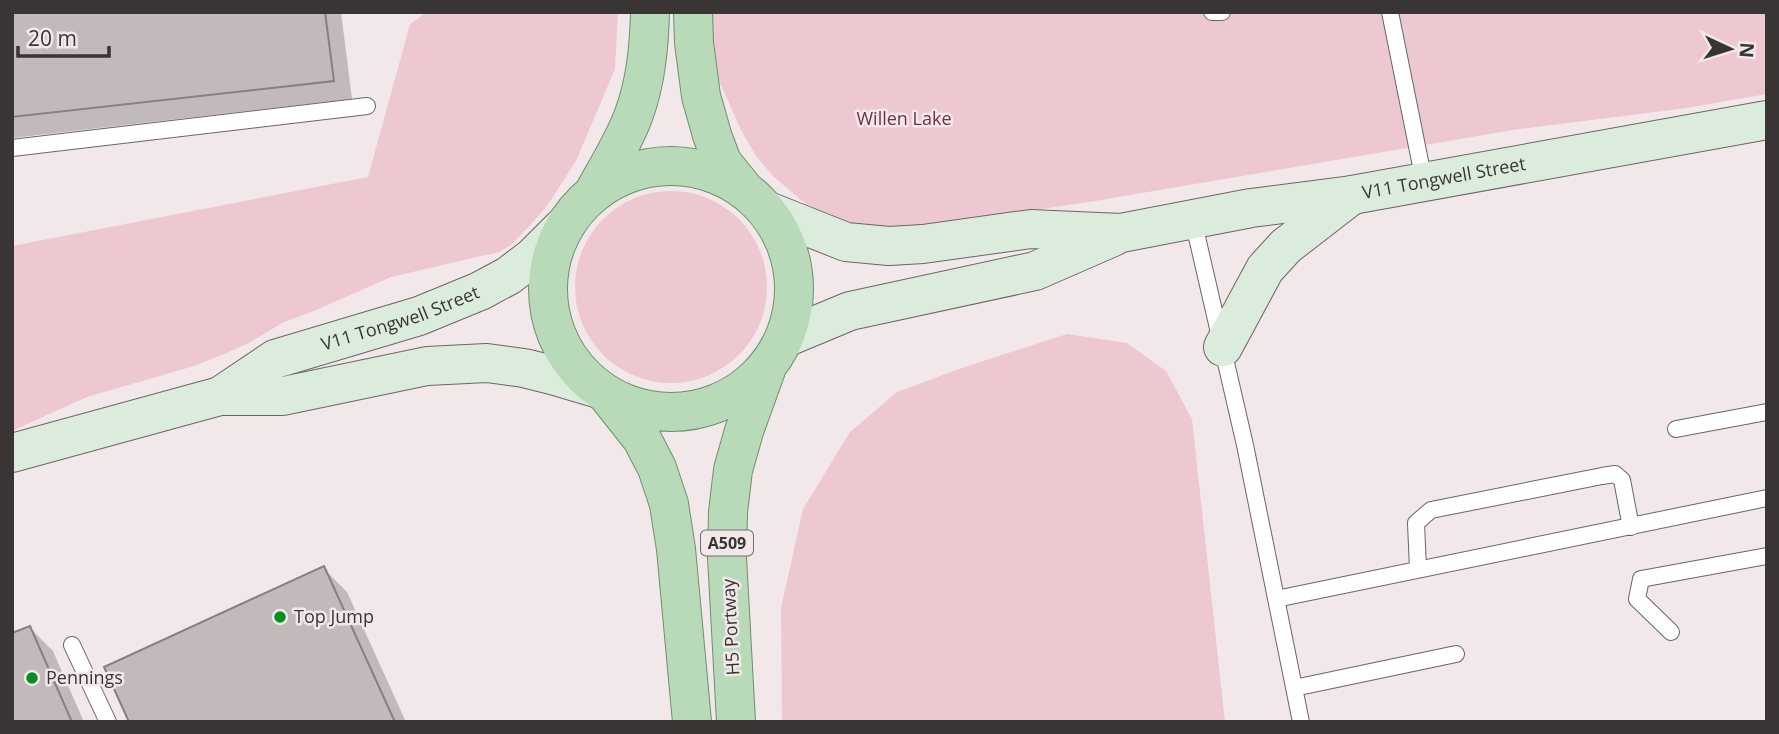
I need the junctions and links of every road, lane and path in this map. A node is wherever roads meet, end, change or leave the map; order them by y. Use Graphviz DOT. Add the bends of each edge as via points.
graph roads {
  1 [pos="1212,12"];
  2 [pos="1222,12"];
  3 [pos="1390,12"];
  4 [pos="694,28"];
  5 [pos="649,29"];
  6 [pos="368,107"];
  7 [pos="1767,120"];
  8 [pos="12,148"];
  9 [pos="1424,181"];
  10 [pos="594,192"];
  11 [pos="1352,195"];
  12 [pos="755,199"];
  13 [pos="1193,220"];
  14 [pos="567,223"];
  15 [pos="1121,233"];
  16 [pos="785,338"];
  17 [pos="1223,347"];
  18 [pos="766,370"];
  19 [pos="602,392"];
  20 [pos="220,396"];
  21 [pos="1767,412"];
  22 [pos="1675,429"];
  23 [pos="12,453"];
  24 [pos="1767,498"];
  25 [pos="1631,527"];
  26 [pos="1767,556"];
  27 [pos="1418,569"];
  28 [pos="1276,599"];
  29 [pos="1671,632"];
  30 [pos="72,645"];
  31 [pos="1456,654"];
  32 [pos="1294,688"];
  33 [pos="108,722"];
  34 [pos="692,722"];
  35 [pos="736,722"];
  36 [pos="1301,722"];
  1 -- 2 [label="lane"];
  3 -- 9 [label="lane"];
  4 -- 12 [label="main road, A509" via="701,96 712,135 723,162"];
  5 -- 10 [label="main road, A509" via="635,113"];
  6 -- 8 [label="lane"];
  7 -- 9 [label="street, V11 Tongwell Street"];
  9 -- 11 [label="street, V11 Tongwell Street"];
  10 -- 12 [label="main road, A509" via="629,173 668,165 707,170"];
  10 -- 14 [label="main road, A509"];
  11 -- 13 [label="street, V11 Tongwell Street"];
  11 -- 17 [label="street" via="1286,246 1265,269"];
  12 -- 15 [label="street, V11 Tongwell Street" via="846,242 889,246 1031,229"];
  12 -- 16 [label="main road, A509" via="785,239 794,272 794,306"];
  13 -- 15 [label="street, V11 Tongwell Street"];
  13 -- 17 [label="lane"];
  14 -- 19 [label="main road, A509" via="554,251 549,311 558,340 574,367"];
  14 -- 20 [label="street, V11 Tongwell Street" via="533,257 480,291 419,316 275,359"];
  15 -- 16 [label="street, V11 Tongwell Street" via="1035,271 850,312"];
  16 -- 18 [label="main road, A509"];
  17 -- 28 [label="lane"];
  18 -- 19 [label="main road, A509" via="745,390 691,412 634,408"];
  18 -- 35 [label="main road, H5 Portway / A509" via="733,471 728,512"];
  19 -- 20 [label="street, V11 Tongwell Street" via="552,375 487,363 427,366 283,396"];
  19 -- 34 [label="main road, A509" via="642,439 669,503"];
  20 -- 23 [label="street, V11 Tongwell Street"];
  21 -- 22 [label="lane"];
  24 -- 25 [label="lane"];
  25 -- 27 [label="lane"];
  25 -- 27 [label="lane" via="1622,480 1615,474 1470,502 1431,510 1416,523"];
  26 -- 29 [label="lane" via="1641,579 1637,599"];
  27 -- 28 [label="lane"];
  28 -- 32 [label="lane"];
  30 -- 33 [label="lane"];
  31 -- 32 [label="lane"];
  32 -- 36 [label="lane"];
}
